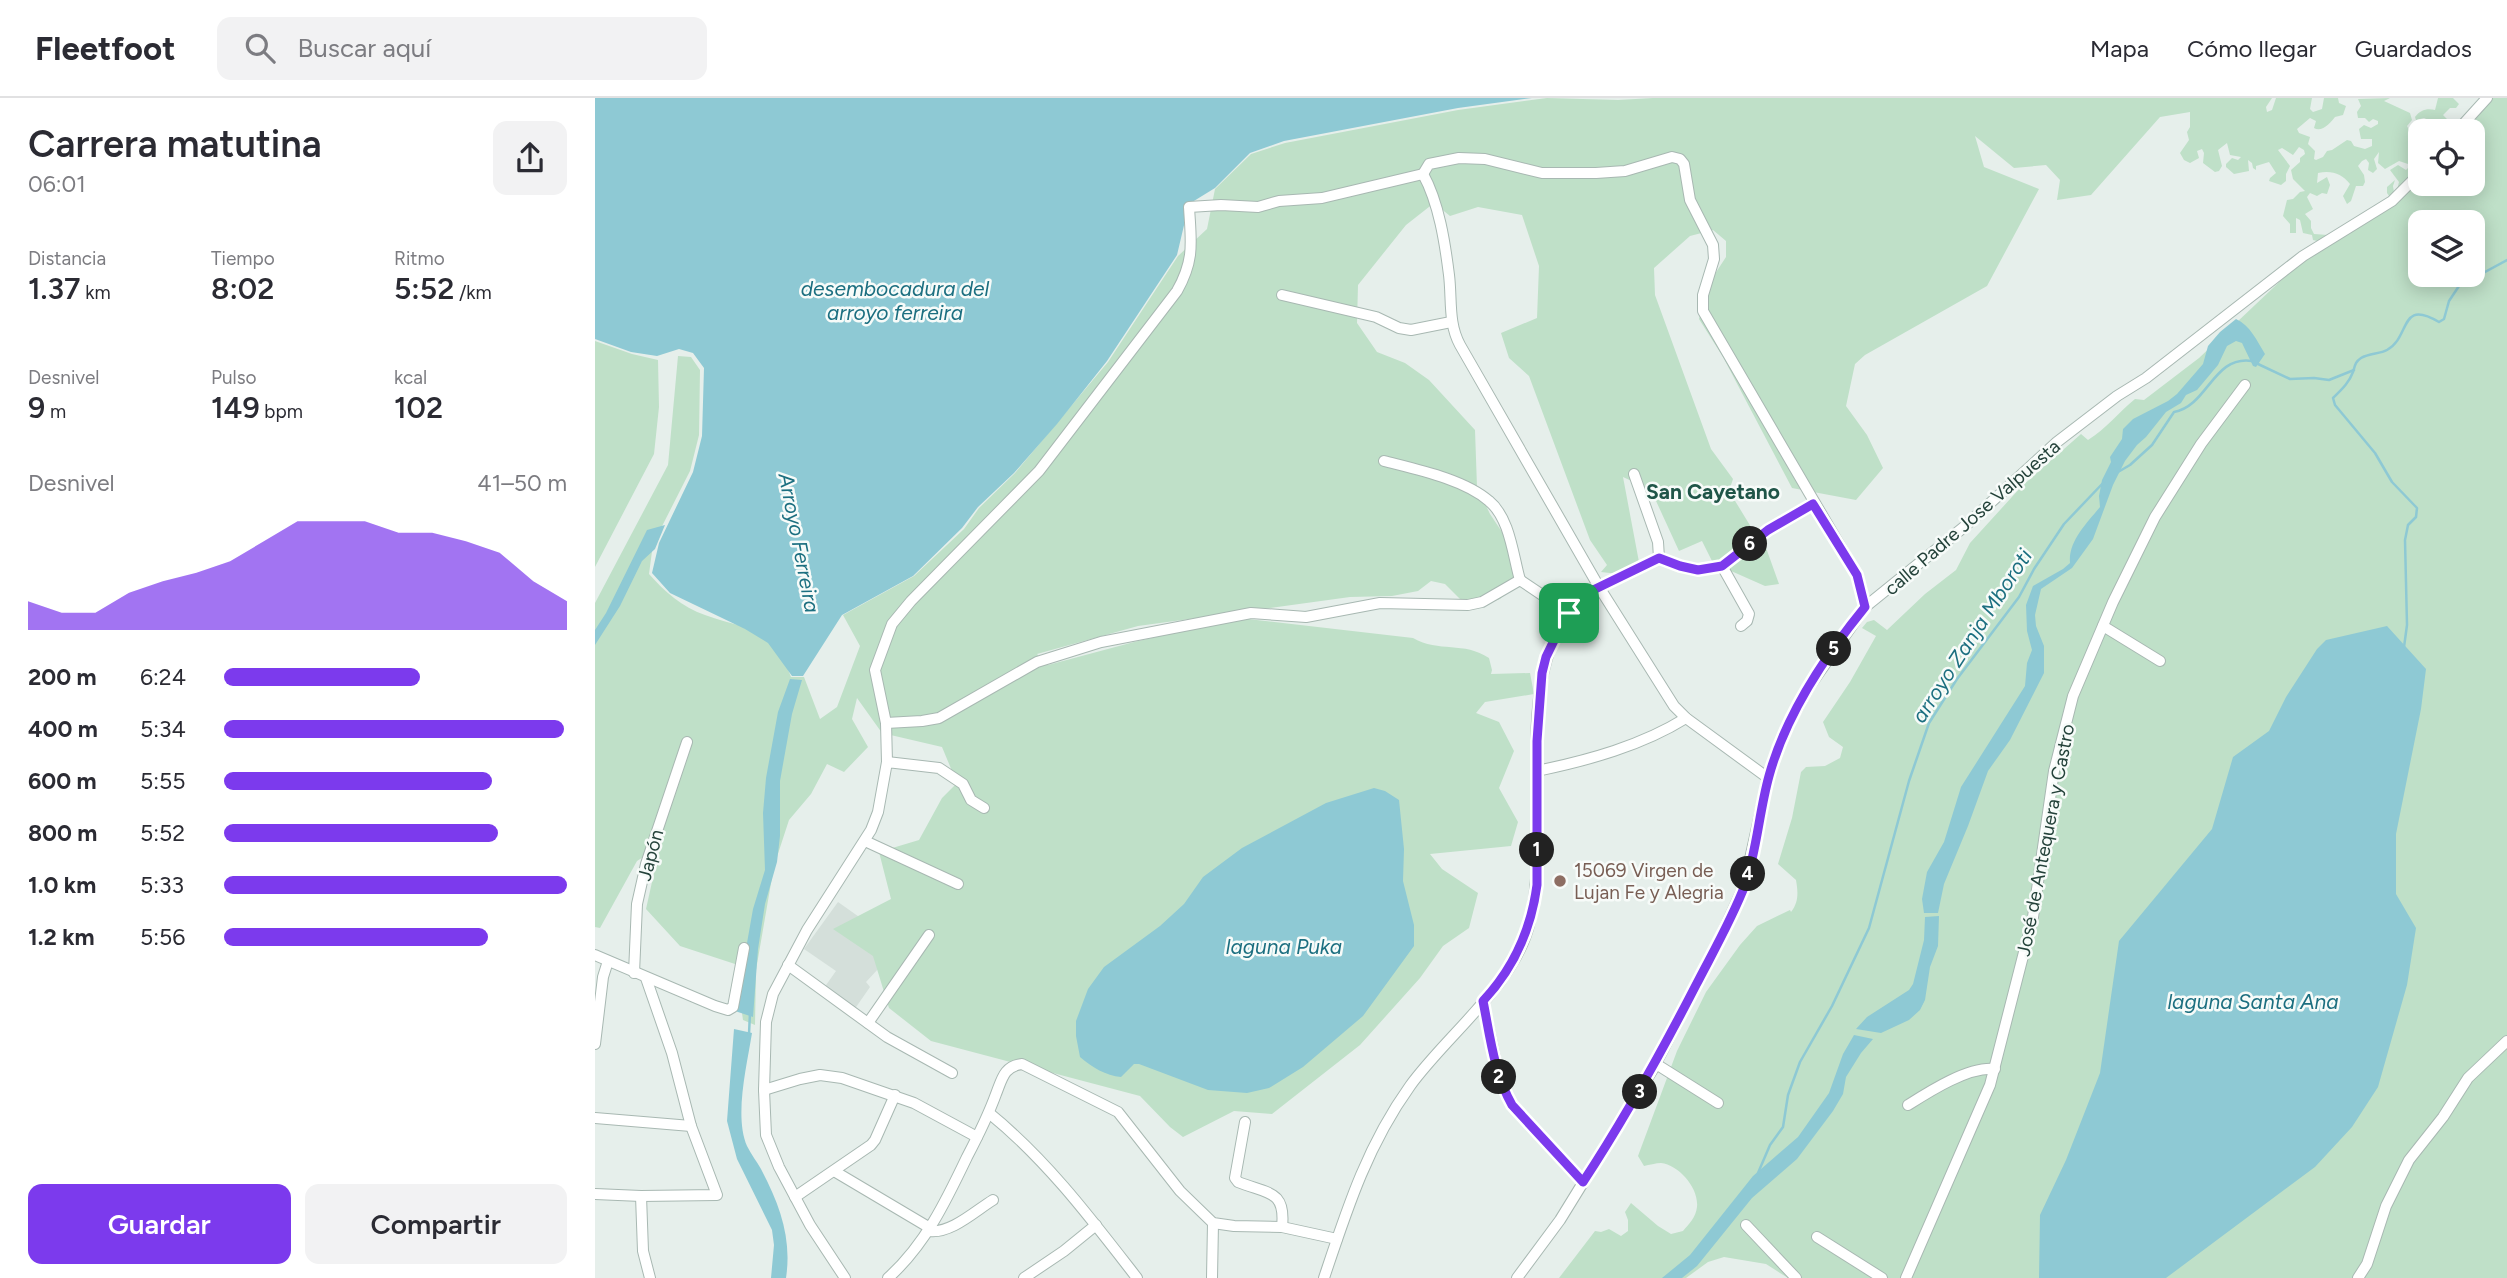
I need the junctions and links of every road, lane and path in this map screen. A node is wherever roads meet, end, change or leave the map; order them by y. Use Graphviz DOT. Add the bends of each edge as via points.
graph roads {
  1 [pos="2487,98"];
  2 [pos="2468,119"];
  3 [pos="1423,174"];
  4 [pos="2408,185"];
  5 [pos="1282,295"];
  6 [pos="1451,322"];
  7 [pos="2245,385"];
  8 [pos="1384,461"];
  9 [pos="1634,474"];
  10 [pos="1813,504"];
  11 [pos="1659,558"];
  12 [pos="1722,566"];
  13 [pos="1520,580"];
  14 [pos="1599,587"];
  15 [pos="1865,607"];
  16 [pos="1569,613"];
  17 [pos="1741,625"];
  18 [pos="2103,626"];
  19 [pos="2160,661"];
  20 [pos="1686,718"];
  21 [pos="886,723"];
  22 [pos="687,742"];
  23 [pos="887,762"];
  24 [pos="1537,771"];
  25 [pos="1768,778"];
  26 [pos="984,808"];
  27 [pos="865,841"];
  28 [pos="957,884"];
  29 [pos="929,935"];
  30 [pos="744,948"];
  31 [pos="595,955"];
  32 [pos="608,961"];
  33 [pos="788,965"];
  34 [pos="634,973"];
  35 [pos="646,978"];
  36 [pos="1483,1001"];
  37 [pos="868,1023"];
  38 [pos="2507,1041"];
  39 [pos="595,1044"];
  40 [pos="1656,1064"];
  41 [pos="1995,1069"];
  42 [pos="952,1073"];
  43 [pos="764,1090"];
  44 [pos="895,1095"];
  45 [pos="1719,1103"];
  46 [pos="1909,1105"];
  47 [pos="989,1113"];
  48 [pos="595,1118"];
  49 [pos="1245,1122"];
  50 [pos="691,1126"];
  51 [pos="977,1137"];
  52 [pos="834,1171"];
  53 [pos="1583,1182"];
  54 [pos="595,1194"];
  55 [pos="641,1196"];
  56 [pos="795,1197"];
  57 [pos="993,1200"];
  58 [pos="1213,1223"];
  59 [pos="1096,1225"];
  60 [pos="1747,1225"];
  61 [pos="1282,1227"];
  62 [pos="929,1230"];
  63 [pos="1817,1237"];
  64 [pos="1337,1238"];
  65 [pos="1793,1277"];
  66 [pos="650,1278"];
  67 [pos="845,1278"];
  68 [pos="888,1278"];
  69 [pos="1024,1278"];
  70 [pos="1137,1278"];
  71 [pos="1212,1278"];
  72 [pos="1324,1278"];
  73 [pos="1517,1278"];
  74 [pos="1882,1278"];
  75 [pos="1906,1278"];
  76 [pos="2358,1278"];
  1 -- 2 [label="street"];
  3 -- 6 [label="street" via="1444,244"];
  3 -- 10 [label="street" via="1429,164 1459,158 1485,159 1542,173 1625,171 1672,157 1680,159 1691,200 1713,245 1703,311"];
  3 -- 21 [label="street" via="1322,198 1258,207 1189,207 1188,272 1177,291 1039,471 892,624 875,670"];
  4 -- 15 [label="street, calle Padre Jose Valpuesta" via="2392,201 2303,256 2057,442 1964,527"];
  5 -- 6 [label="street" via="1411,330"];
  6 -- 14 [label="street" via="1459,345"];
  7 -- 18 [label="street, José de Antequera y Castro" via="2155,517"];
  8 -- 13 [label="street" via="1440,476 1490,501 1508,534"];
  9 -- 11 [label="street" via="1658,542"];
  10 -- 12 [label="street" via="1768,530"];
  10 -- 15 [label="street" via="1857,575"];
  11 -- 12 [label="street" via="1698,570"];
  11 -- 14 [label="street"];
  12 -- 17 [label="street" via="1749,614"];
  13 -- 16 [label="street"];
  13 -- 21 [label="street" via="1468,605 1380,603 1306,617 1251,613 1101,642 1037,662 939,718"];
  14 -- 16 [label="street" via="1585,594"];
  14 -- 20 [label="street"];
  15 -- 25 [label="street, calle Padre Jose Valpuesta" via="1809,687"];
  16 -- 24 [label="street" via="1542,673"];
  18 -- 19 [label="street"];
  18 -- 41 [label="street, José de Antequera y Castro" via="2073,696 2054,771 2033,917"];
  20 -- 24 [label="street" via="1624,748"];
  20 -- 25 [label="street"];
  21 -- 23 [label="street"];
  22 -- 34 [label="street, Japón" via="646,864 638,904"];
  23 -- 26 [label="street" via="939,768 963,784 971,800"];
  23 -- 27 [label="street" via="878,812"];
  24 -- 36 [label="street" via="1534,905 1512,962"];
  25 -- 40 [label="street, calle Padre Jose Valpuesta" via="1744,886"];
  27 -- 28 [label="street"];
  27 -- 33 [label="street"];
  29 -- 37 [label="street"];
  30 -- 35 [label="street" via="733,1007 728,1010"];
  31 -- 32 [label="street"];
  32 -- 34 [label="street"];
  32 -- 39 [label="street"];
  33 -- 37 [label="street"];
  33 -- 43 [label="street" via="773,994 766,1022"];
  34 -- 35 [label="street"];
  35 -- 50 [label="street"];
  36 -- 53 [label="street" via="1500,1081 1512,1105"];
  36 -- 64 [label="street" via="1391,1114 1359,1174"];
  37 -- 42 [label="street"];
  38 -- 76 [label="street" via="2468,1078 2409,1160"];
  40 -- 45 [label="street"];
  40 -- 53 [label="street, calle Padre Jose Valpuesta"];
  41 -- 46 [label="street" via="1968,1074"];
  41 -- 75 [label="street, José de Antequera y Castro"];
  43 -- 44 [label="street" via="831,1076"];
  43 -- 56 [label="street" via="766,1135"];
  44 -- 51 [label="street"];
  44 -- 52 [label="street" via="875,1140"];
  47 -- 51 [label="street"];
  47 -- 58 [label="street" via="1003,1074 1022,1064 1118,1112 1179,1191"];
  47 -- 59 [label="street" via="1025,1145"];
  48 -- 50 [label="street"];
  49 -- 61 [label="street" via="1235,1178 1278,1199 1284,1209"];
  50 -- 55 [label="street" via="717,1195"];
  51 -- 62 [label="street"];
  52 -- 56 [label="street"];
  52 -- 62 [label="street"];
  53 -- 73 [label="street, calle Padre Jose Valpuesta"];
  54 -- 55 [label="street"];
  55 -- 66 [label="street" via="643,1251"];
  56 -- 67 [label="street"];
  57 -- 62 [label="street" via="946,1229"];
  58 -- 61 [label="street"];
  58 -- 71 [label="street"];
  59 -- 69 [label="street"];
  59 -- 70 [label="street"];
  60 -- 65 [label="street"];
  61 -- 64 [label="street"];
  62 -- 68 [label="street"];
  63 -- 74 [label="street"];
  64 -- 72 [label="street"];
}
